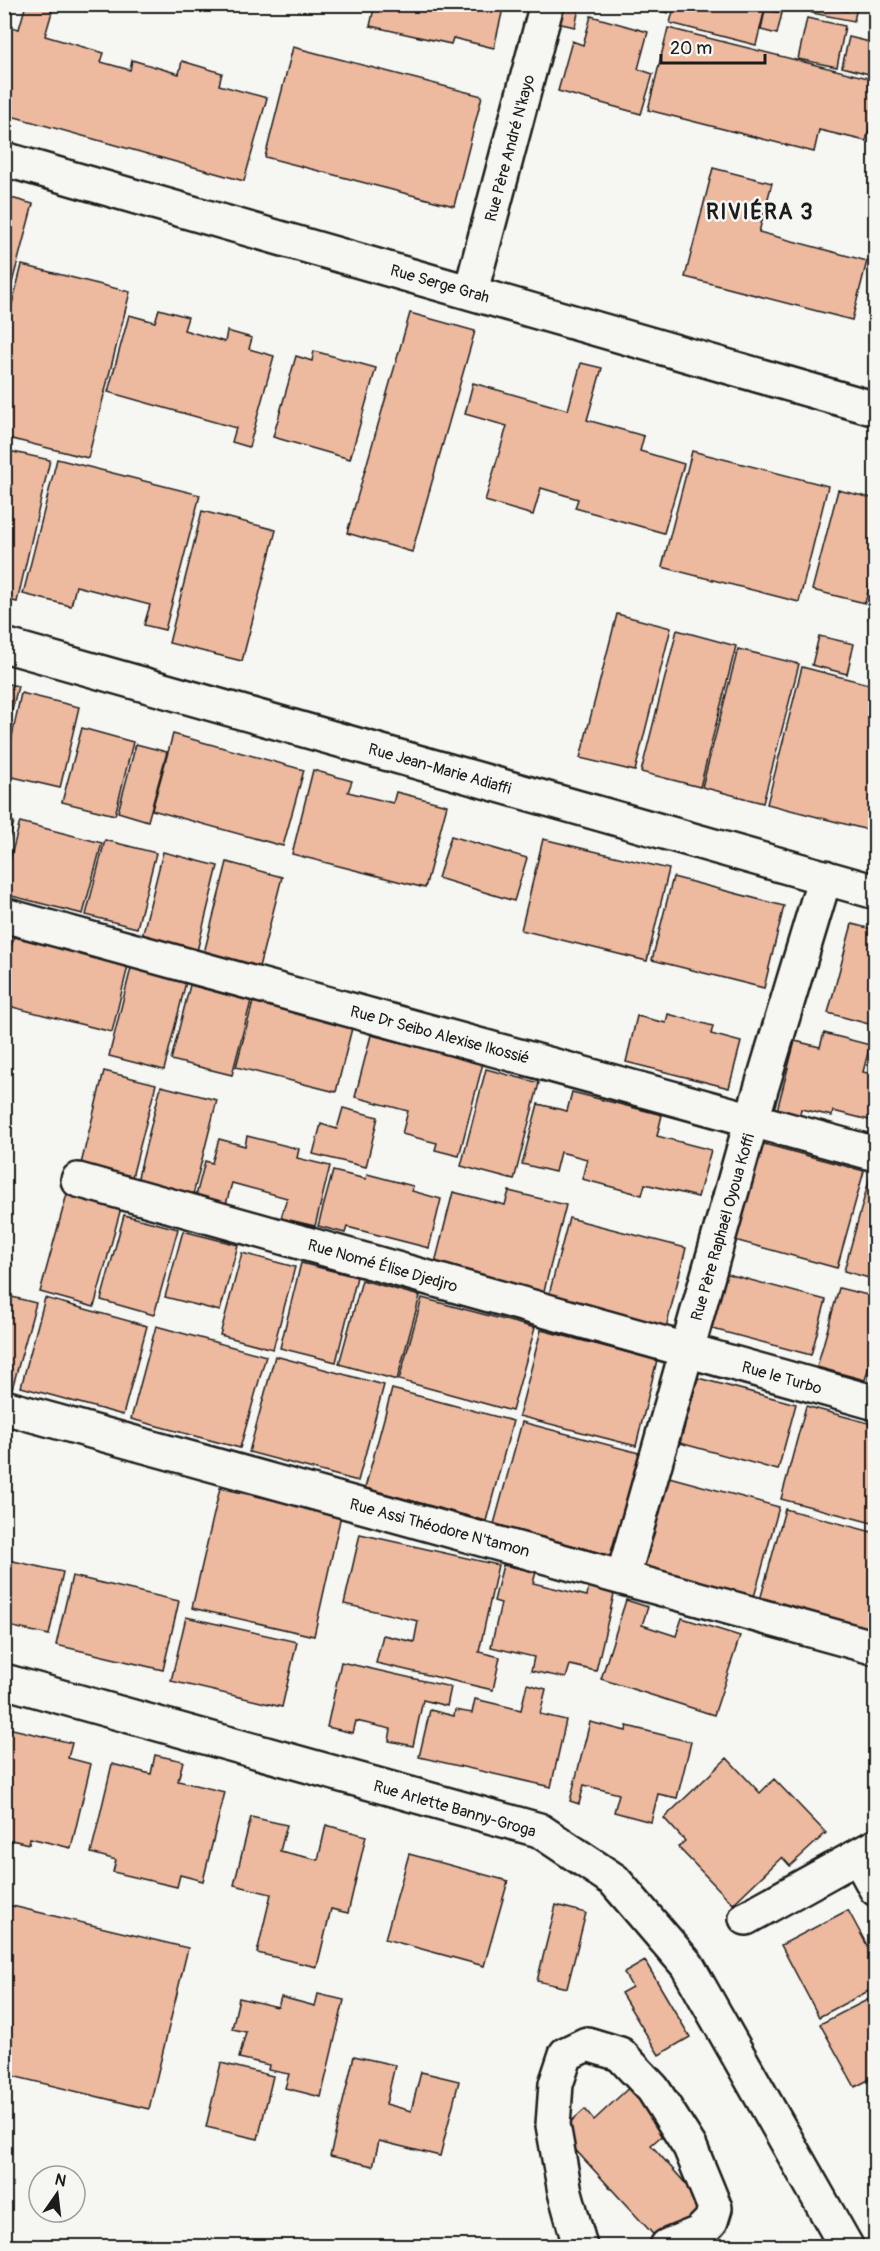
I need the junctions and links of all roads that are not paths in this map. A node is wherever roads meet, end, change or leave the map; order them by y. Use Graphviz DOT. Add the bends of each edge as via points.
graph roads {
  1 [pos="547,4"];
  2 [pos="4,159"];
  3 [pos="471,291"];
  4 [pos="876,409"];
  5 [pos="4,645"];
  6 [pos="825,877"];
  7 [pos="876,892"];
  8 [pos="4,915"];
  9 [pos="752,1119"];
  10 [pos="876,1154"];
  11 [pos="78,1180"];
  12 [pos="688,1350"];
  13 [pos="876,1403"];
  14 [pos="4,1407"];
  15 [pos="623,1577"];
  16 [pos="876,1647"];
  17 [pos="4,1682"];
  18 [pos="867,1851"];
  19 [pos="876,1889"];
  20 [pos="746,1918"];
  21 [pos="580,2247"];
  22 [pos="667,2247"];
  23 [pos="846,2247"];
  1 -- 3 [label="street, Rue Père André N'kayo"];
  2 -- 3 [label="street, Rue Serge Grah"];
  3 -- 4 [label="street, Rue Serge Grah"];
  5 -- 6 [label="street, Rue Jean-Marie Adiaffi"];
  6 -- 7 [label="street, Rue Jean-Marie Adiaffi"];
  6 -- 9 [label="street, Rue Père Raphaël Oyoua Koffi"];
  8 -- 9 [label="street, Rue Dr Seibo Alexise Ikossié"];
  9 -- 10 [label="street, Rue Dr Seibo Alexise Ikossié"];
  9 -- 12 [label="street, Rue Père Raphaël Oyoua Koffi"];
  11 -- 12 [label="street, Rue Nomé Élise Djedjro"];
  12 -- 13 [label="street, Rue le Turbo"];
  12 -- 15 [label="street, Rue Père Raphaël Oyoua Koffi"];
  14 -- 15 [label="street, Rue Assi Théodore N'tamon"];
  15 -- 16 [label="street, Rue Assi Théodore N'tamon"];
  17 -- 23 [label="street, Rue Arlette Banny-Groga" via="539,1830 614,1880 687,1965"];
  18 -- 19 [label="street"];
  18 -- 20 [label="street"];
  21 -- 22 [label="street" via="553,2125 556,2084 566,2054 587,2044 620,2054 653,2089 690,2147 715,2208 711,2221 699,2234"];
}
